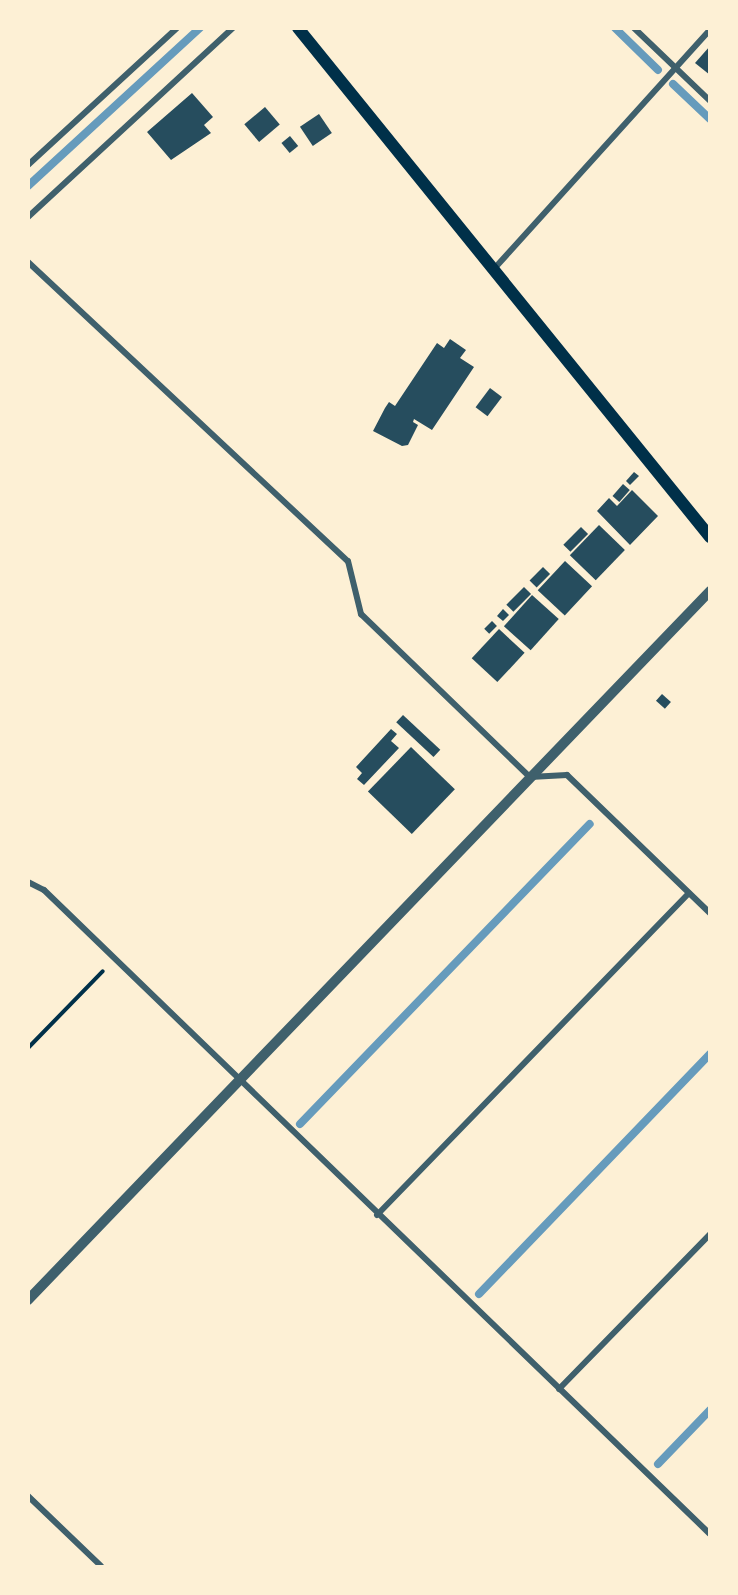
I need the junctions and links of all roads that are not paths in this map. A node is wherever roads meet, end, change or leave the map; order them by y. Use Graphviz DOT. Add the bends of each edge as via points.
graph roads {
  1 [pos="177,28"];
  2 [pos="233,28"];
  3 [pos="298,28"];
  4 [pos="634,28"];
  5 [pos="710,30"];
  6 [pos="676,69"];
  7 [pos="710,101"];
  8 [pos="28,165"];
  9 [pos="28,217"];
  10 [pos="28,262"];
  11 [pos="494,270"];
  12 [pos="710,537"];
  13 [pos="710,591"];
  14 [pos="530,777"];
  15 [pos="28,882"];
  16 [pos="689,894"];
  17 [pos="710,913"];
  18 [pos="237,1081"];
  19 [pos="377,1215"];
  20 [pos="710,1234"];
  21 [pos="28,1300"];
  22 [pos="559,1389"];
  23 [pos="28,1496"];
  24 [pos="710,1534"];
  25 [pos="101,1566"];
  1 -- 8 [label="street"];
  2 -- 9 [label="street"];
  3 -- 11 [label="main road"];
  4 -- 6 [label="street"];
  5 -- 6 [label="street"];
  6 -- 7 [label="street"];
  6 -- 11 [label="street"];
  10 -- 14 [label="street" via="348,561 361,614"];
  11 -- 12 [label="main road"];
  13 -- 14 [label="street"];
  14 -- 16 [label="street" via="567,775"];
  14 -- 18 [label="street"];
  15 -- 18 [label="street" via="44,890"];
  16 -- 17 [label="street"];
  16 -- 19 [label="street"];
  18 -- 19 [label="street"];
  18 -- 21 [label="street"];
  19 -- 22 [label="street"];
  20 -- 22 [label="street"];
  22 -- 24 [label="street"];
  23 -- 25 [label="street"];
}
